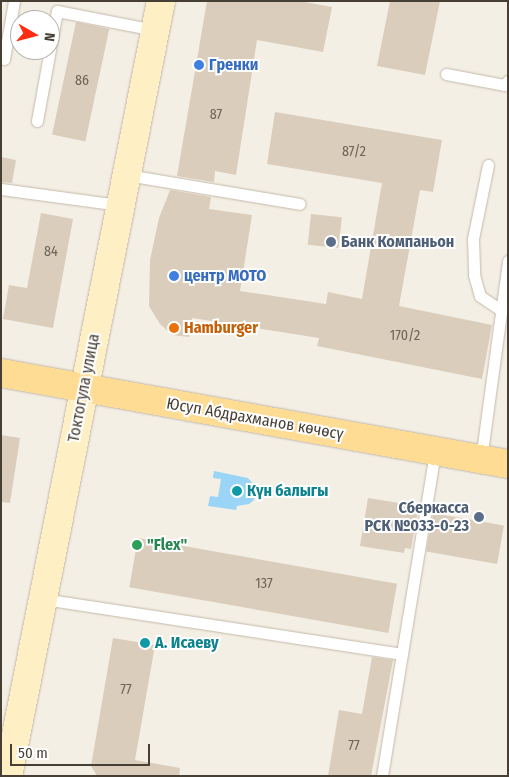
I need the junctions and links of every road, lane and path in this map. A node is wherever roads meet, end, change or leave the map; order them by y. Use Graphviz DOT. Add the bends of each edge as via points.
graph roads {
  1 [pos="14,1"];
  2 [pos="161,1"];
  3 [pos="155,30"];
  4 [pos="4,59"];
  5 [pos="446,74"];
  6 [pos="508,81"];
  7 [pos="37,122"];
  8 [pos="488,166"];
  9 [pos="126,175"];
  10 [pos="1,189"];
  11 [pos="300,204"];
  12 [pos="120,205"];
  13 [pos="508,261"];
  14 [pos="501,310"];
  15 [pos="1,373"];
  16 [pos="84,388"];
  17 [pos="435,451"];
  18 [pos="481,459"];
  19 [pos="508,464"];
  20 [pos="43,599"];
  21 [pos="402,654"];
  22 [pos="8,776"];
  23 [pos="382,776"];
  1 -- 4 [label="lane"];
  2 -- 3 [label="main road, Токтогула улица"];
  3 -- 7 [label="lane" via="57,11"];
  3 -- 9 [label="main road, Токтогула улица"];
  5 -- 6 [label="lane" via="504,85"];
  8 -- 14 [label="lane" via="473,239 474,275 480,296"];
  9 -- 11 [label="lane"];
  9 -- 12 [label="main road, Токтогула улица"];
  10 -- 12 [label="lane"];
  12 -- 16 [label="main road, Токтогула улица"];
  13 -- 14 [label="lane"];
  14 -- 18 [label="lane"];
  15 -- 16 [label="main road, Юсуп Абдрахманов көчөсү"];
  16 -- 17 [label="main road, Юсуп Абдрахманов көчөсү"];
  16 -- 20 [label="main road, Токтогула улица"];
  17 -- 18 [label="main road, Юсуп Абдрахманов көчөсү"];
  17 -- 21 [label="lane"];
  18 -- 19 [label="main road, Юсуп Абдрахманов көчөсү"];
  20 -- 21 [label="lane"];
  20 -- 22 [label="main road, Токтогула улица"];
  21 -- 23 [label="lane"];
}
